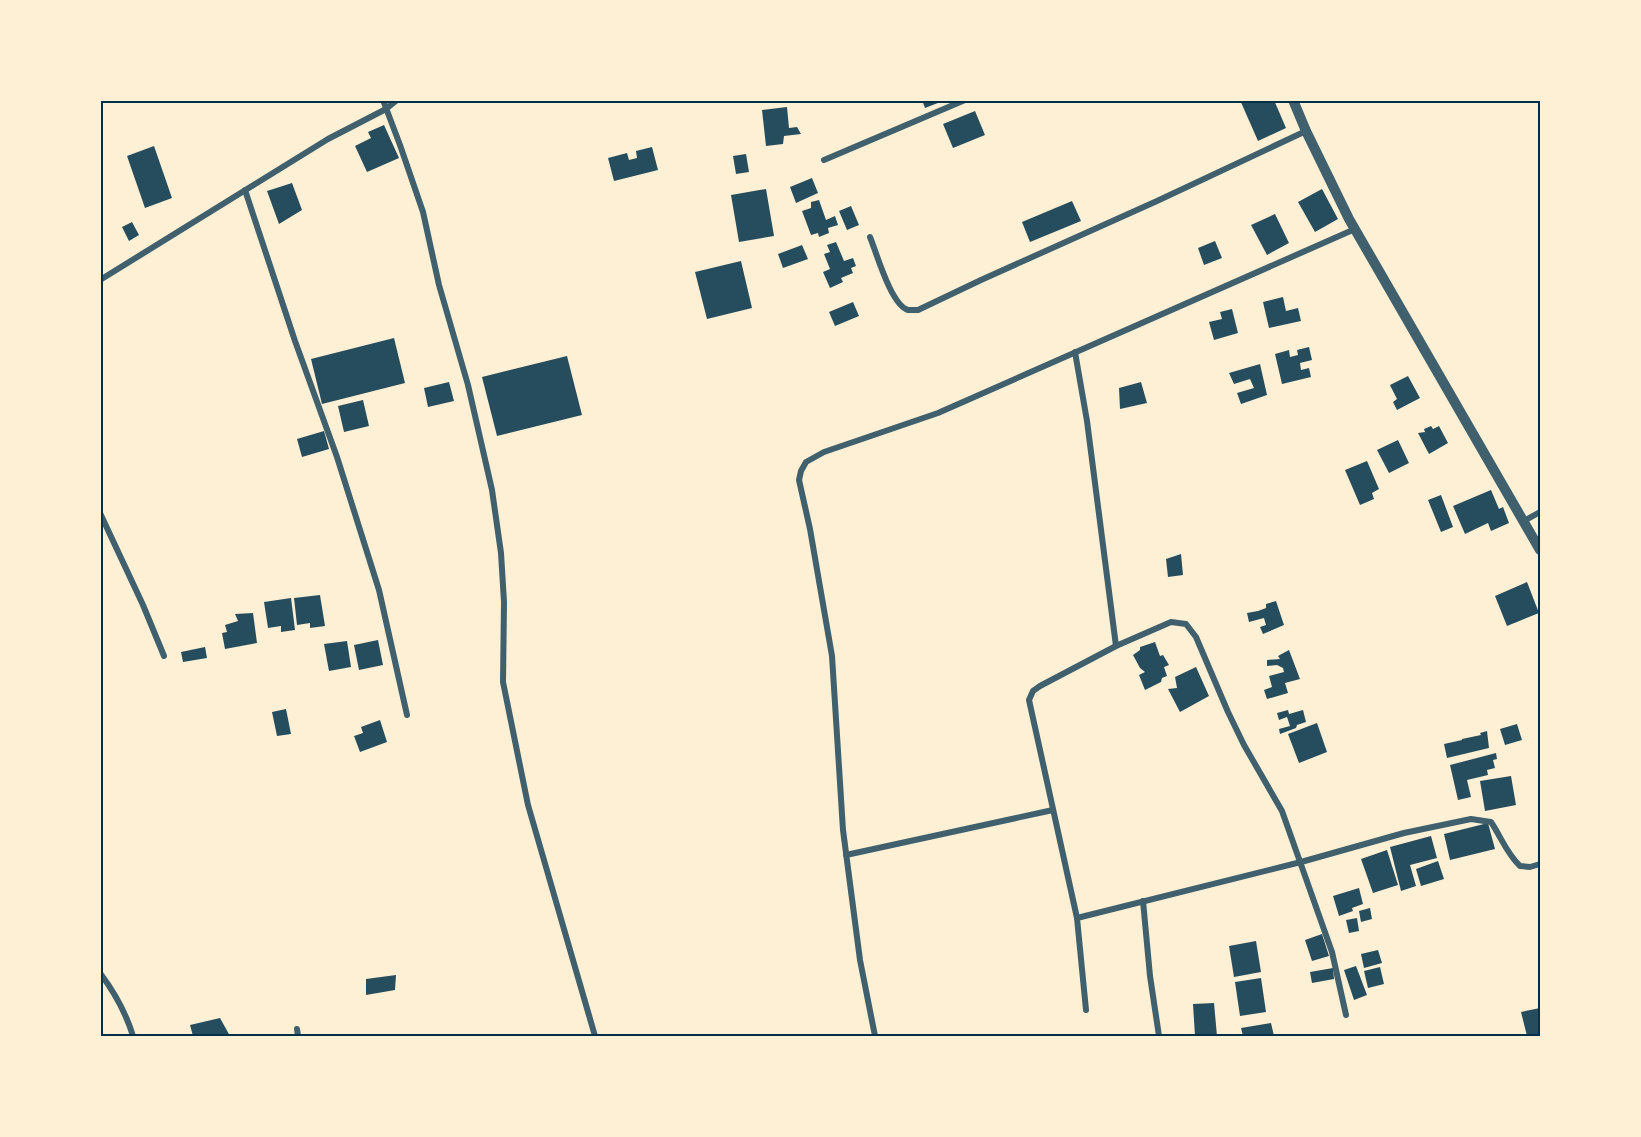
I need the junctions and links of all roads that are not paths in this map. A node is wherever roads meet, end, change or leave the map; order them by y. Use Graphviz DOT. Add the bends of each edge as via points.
graph roads {
  1 [pos="383,100"];
  2 [pos="397,100"];
  3 [pos="965,100"];
  4 [pos="1293,100"];
  5 [pos="386,109"];
  6 [pos="1306,131"];
  7 [pos="824,160"];
  8 [pos="246,190"];
  9 [pos="1355,229"];
  10 [pos="870,237"];
  11 [pos="100,280"];
  12 [pos="1076,352"];
  13 [pos="1540,512"];
  14 [pos="100,513"];
  15 [pos="1524,521"];
  16 [pos="1540,550"];
  17 [pos="1116,646"];
  18 [pos="164,656"];
  19 [pos="407,715"];
  20 [pos="1053,810"];
  21 [pos="846,855"];
  22 [pos="1300,862"];
  23 [pos="1540,864"];
  24 [pos="1143,901"];
  25 [pos="1077,918"];
  26 [pos="100,973"];
  27 [pos="1086,1010"];
  28 [pos="1346,1015"];
  29 [pos="133,1036"];
  30 [pos="595,1036"];
  31 [pos="875,1036"];
  32 [pos="1159,1036"];
  1 -- 5 [label="street"];
  2 -- 5 [label="street"];
  3 -- 7 [label="street"];
  4 -- 6 [label="street"];
  5 -- 8 [label="street" via="328,139"];
  5 -- 30 [label="street" via="423,212 492,490 504,602 503,682 528,805"];
  6 -- 9 [label="street"];
  6 -- 10 [label="street" via="918,310 907,310 898,303"];
  8 -- 11 [label="street"];
  8 -- 19 [label="street" via="379,590"];
  9 -- 12 [label="street"];
  9 -- 15 [label="street"];
  12 -- 17 [label="street"];
  12 -- 21 [label="street" via="938,413 824,452 806,462 801,471 799,480 832,656"];
  13 -- 15 [label="street"];
  14 -- 18 [label="street"];
  15 -- 16 [label="street"];
  17 -- 20 [label="street" via="1040,686 1029,700"];
  17 -- 22 [label="street" via="1171,622 1186,624 1196,637 1244,745 1282,811"];
  20 -- 21 [label="street"];
  20 -- 25 [label="street"];
  21 -- 31 [label="street"];
  22 -- 23 [label="street" via="1471,819 1491,822 1520,866"];
  22 -- 24 [label="street"];
  22 -- 28 [label="street" via="1332,952"];
  24 -- 25 [label="street"];
  24 -- 32 [label="street"];
  25 -- 27 [label="street"];
  26 -- 29 [label="street" via="111,987"];
}
